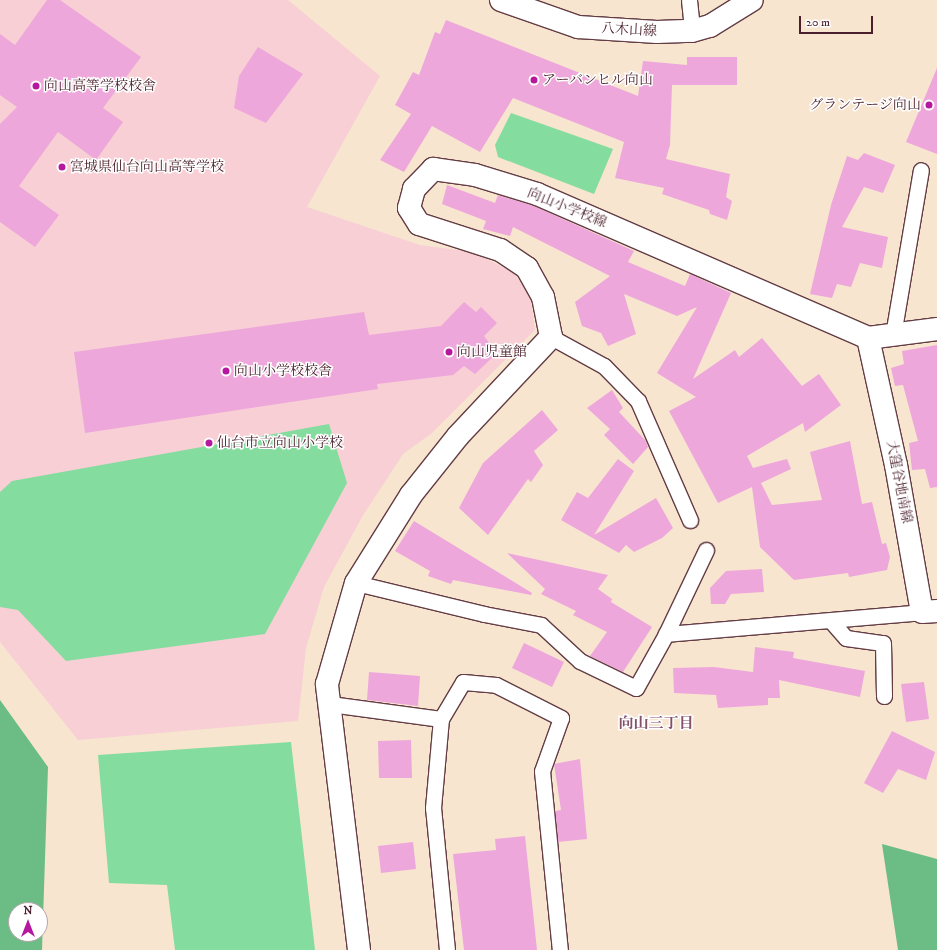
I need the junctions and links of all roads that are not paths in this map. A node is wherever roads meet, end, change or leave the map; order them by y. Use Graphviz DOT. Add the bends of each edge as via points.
graph roads {
  1 [pos="501,0"];
  2 [pos="689,0"];
  3 [pos="752,0"];
  4 [pos="528,4"];
  5 [pos="692,31"];
  6 [pos="921,170"];
  7 [pos="937,329"];
  8 [pos="893,335"];
  9 [pos="551,337"];
  10 [pos="868,338"];
  11 [pos="690,520"];
  12 [pos="706,550"];
  13 [pos="356,583"];
  14 [pos="930,612"];
  15 [pos="832,622"];
  16 [pos="666,634"];
  17 [pos="884,696"];
  18 [pos="330,704"];
  19 [pos="441,719"];
  20 [pos="359,950"];
  21 [pos="447,950"];
  22 [pos="560,950"];
  1 -- 4 [label="street, 八木山線"];
  2 -- 5 [label="lane"];
  3 -- 5 [label="street, 八木山線" via="730,16"];
  4 -- 5 [label="street, 八木山線" via="578,27 657,32"];
  6 -- 8 [label="lane"];
  7 -- 8 [label="street"];
  8 -- 10 [label="street"];
  9 -- 10 [label="street, 向山小学校線" via="543,297 526,268 500,250 419,224 409,208 412,196 414,190 433,169 475,175 537,194"];
  9 -- 11 [label="lane" via="604,366 638,401"];
  9 -- 13 [label="street" via="458,436 411,495"];
  10 -- 14 [label="street, 大窪谷地南線"];
  12 -- 16 [label="lane"];
  13 -- 16 [label="lane" via="541,625 580,661 636,688"];
  13 -- 18 [label="street" via="328,684"];
  14 -- 15 [label="lane"];
  15 -- 16 [label="lane"];
  15 -- 17 [label="lane" via="846,638 883,643"];
  18 -- 19 [label="lane"];
  18 -- 20 [label="street"];
  19 -- 21 [label="lane" via="434,808"];
  19 -- 22 [label="lane" via="463,682 496,685 561,718 542,771"];
}
